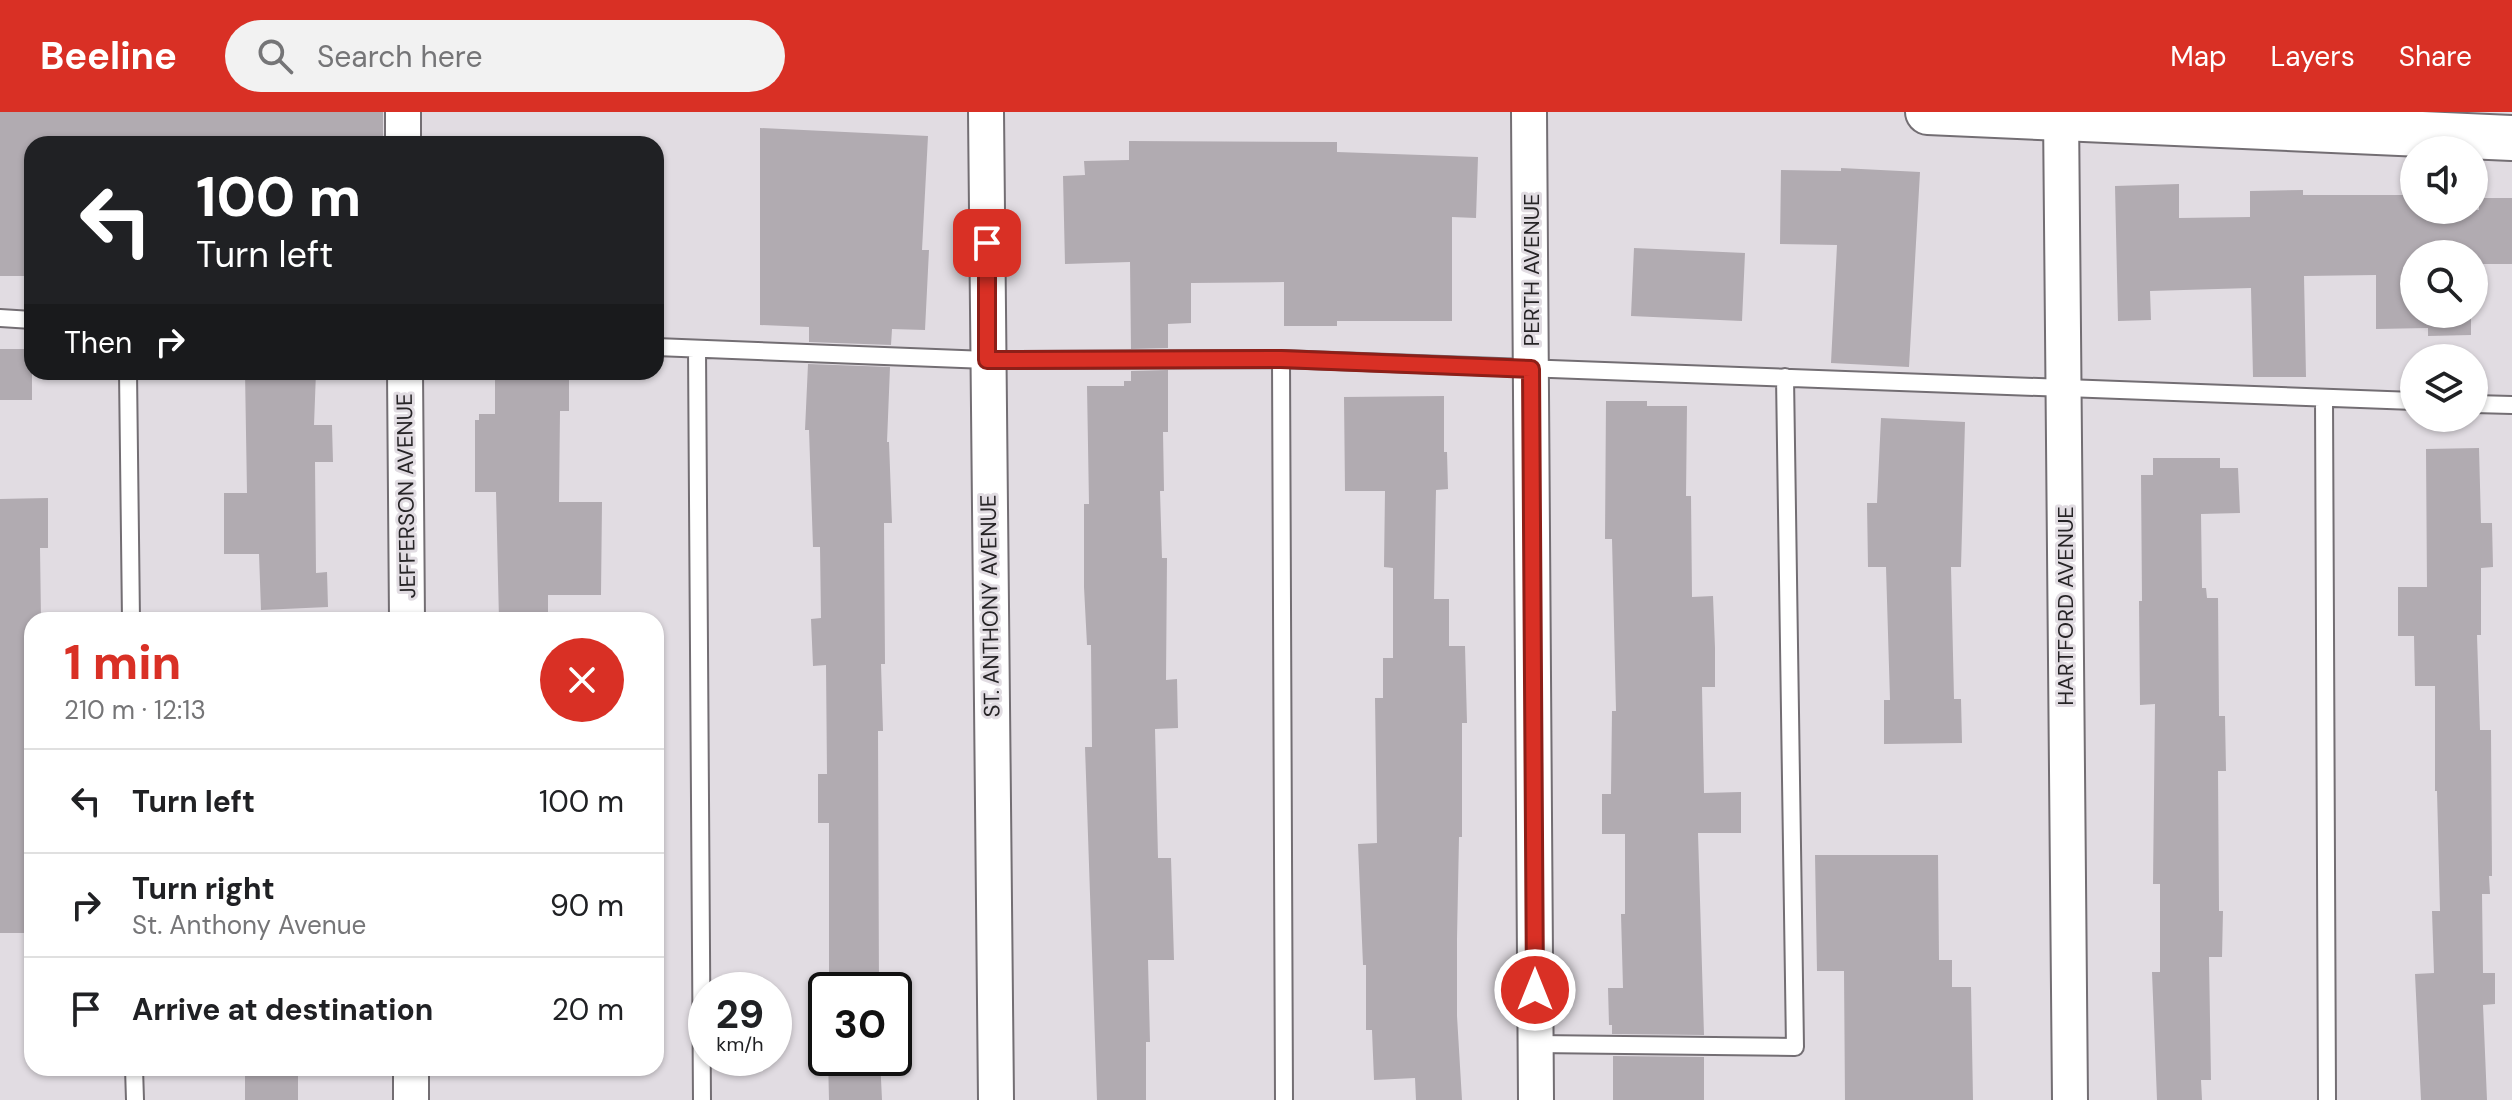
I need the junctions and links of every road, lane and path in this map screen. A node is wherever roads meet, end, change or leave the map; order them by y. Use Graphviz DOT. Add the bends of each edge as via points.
graph roads {
  1 [pos="403,112"];
  2 [pos="986,112"];
  3 [pos="1529,112"];
  4 [pos="1928,112"];
  5 [pos="2061,115"];
  6 [pos="403,136"];
  7 [pos="2512,138"];
  8 [pos="0,318"];
  9 [pos="24,320"];
  10 [pos="664,347"];
  11 [pos="697,349"];
  12 [pos="1281,359"];
  13 [pos="987,360"];
  14 [pos="1531,369"];
  15 [pos="1785,377"];
  16 [pos="128,380"];
  17 [pos="405,380"];
  18 [pos="2064,387"];
  19 [pos="2324,398"];
  20 [pos="2400,401"];
  21 [pos="2488,404"];
  22 [pos="2512,405"];
  23 [pos="131,612"];
  24 [pos="407,612"];
  25 [pos="1536,1044"];
  26 [pos="134,1076"];
  27 [pos="411,1076"];
  28 [pos="135,1100"];
  29 [pos="411,1100"];
  30 [pos="702,1100"];
  31 [pos="996,1100"];
  32 [pos="1284,1100"];
  33 [pos="1536,1100"];
  34 [pos="2070,1100"];
  35 [pos="2327,1100"];
  1 -- 6 [label="street"];
  2 -- 13 [label="street, ST. ANTHONY AVENUE"];
  3 -- 14 [label="street, PERTH AVENUE"];
  4 -- 5 [label="main road"];
  5 -- 7 [label="main road"];
  5 -- 18 [label="street, HARTFORD AVENUE"];
  8 -- 9 [label="lane"];
  10 -- 11 [label="lane"];
  11 -- 13 [label="lane"];
  11 -- 30 [label="lane"];
  12 -- 13 [label="lane"];
  12 -- 14 [label="lane"];
  12 -- 32 [label="lane"];
  13 -- 31 [label="street, ST. ANTHONY AVENUE"];
  14 -- 15 [label="lane"];
  14 -- 25 [label="street, PERTH AVENUE"];
  15 -- 18 [label="lane"];
  15 -- 25 [label="lane" via="1795,1047"];
  16 -- 23 [label="lane"];
  17 -- 24 [label="street, JEFFERSON AVENUE"];
  18 -- 19 [label="lane"];
  18 -- 34 [label="street, HARTFORD AVENUE"];
  19 -- 20 [label="lane"];
  19 -- 35 [label="lane"];
  21 -- 22 [label="lane"];
  25 -- 33 [label="street, PERTH AVENUE"];
  26 -- 28 [label="lane"];
  27 -- 29 [label="street"];
}
